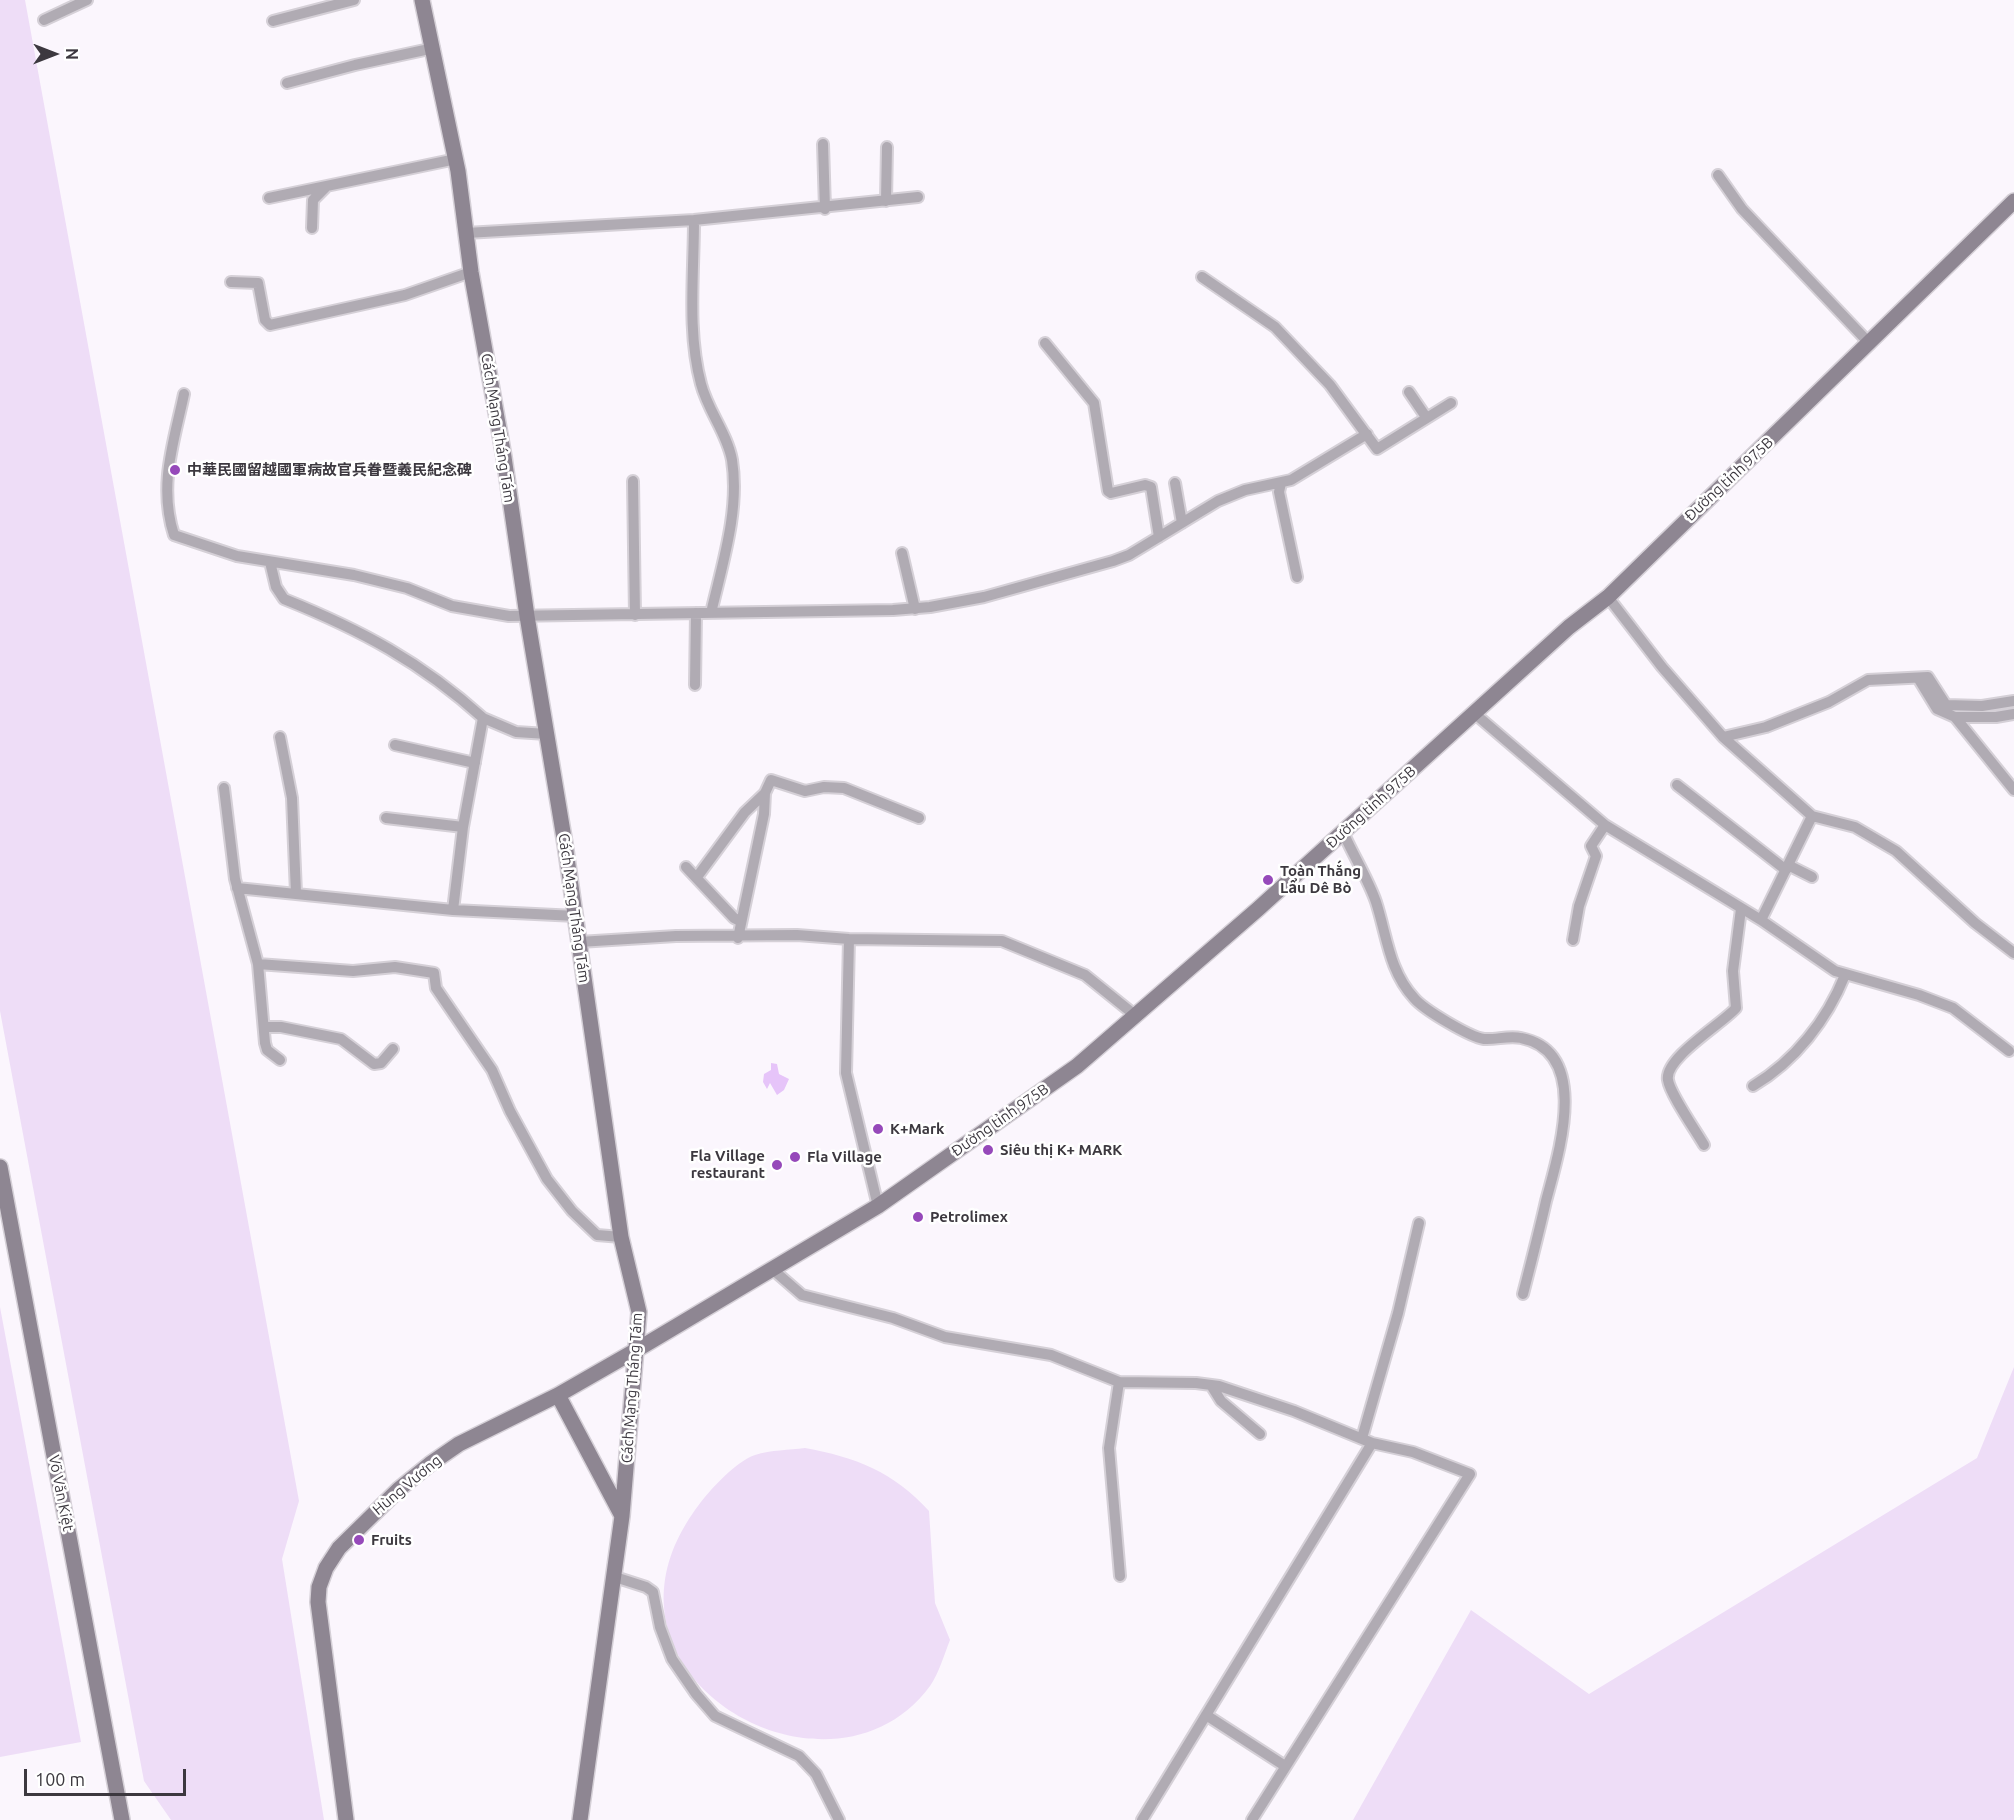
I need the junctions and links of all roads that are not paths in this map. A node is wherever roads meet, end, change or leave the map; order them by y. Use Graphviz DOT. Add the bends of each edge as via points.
graph roads {
  1 [pos="87,0"];
  2 [pos="354,0"];
  3 [pos="422,0"];
  4 [pos="44,20"];
  5 [pos="273,21"];
  6 [pos="434,48"];
  7 [pos="287,83"];
  8 [pos="824,144"];
  9 [pos="887,147"];
  10 [pos="456,159"];
  11 [pos="1718,176"];
  12 [pos="326,188"];
  13 [pos="918,197"];
  14 [pos="269,198"];
  15 [pos="886,201"];
  16 [pos="2014,201"];
  17 [pos="825,209"];
  18 [pos="694,220"];
  19 [pos="312,228"];
  20 [pos="466,233"];
  21 [pos="471,272"];
  22 [pos="1202,277"];
  23 [pos="231,282"];
  24 [pos="1044,344"];
  25 [pos="1870,344"];
  26 [pos="1409,392"];
  27 [pos="184,394"];
  28 [pos="1451,404"];
  29 [pos="1426,417"];
  30 [pos="1366,434"];
  31 [pos="633,481"];
  32 [pos="1174,483"];
  33 [pos="1281,483"];
  34 [pos="1182,522"];
  35 [pos="1159,537"];
  36 [pos="902,553"];
  37 [pos="270,562"];
  38 [pos="1297,577"];
  39 [pos="1608,597"];
  40 [pos="915,609"];
  41 [pos="696,613"];
  42 [pos="711,613"];
  43 [pos="635,615"];
  44 [pos="527,616"];
  45 [pos="1918,678"];
  46 [pos="695,685"];
  47 [pos="2014,701"];
  48 [pos="1474,713"];
  49 [pos="2014,714"];
  50 [pos="1955,717"];
  51 [pos="483,718"];
  52 [pos="547,734"];
  53 [pos="280,737"];
  54 [pos="1723,737"];
  55 [pos="395,745"];
  56 [pos="475,763"];
  57 [pos="1677,785"];
  58 [pos="224,788"];
  59 [pos="2014,790"];
  60 [pos="765,793"];
  61 [pos="1812,816"];
  62 [pos="386,818"];
  63 [pos="919,818"];
  64 [pos="1605,825"];
  65 [pos="463,827"];
  66 [pos="1342,832"];
  67 [pos="686,867"];
  68 [pos="1787,868"];
  69 [pos="697,877"];
  70 [pos="1812,877"];
  71 [pos="237,888"];
  72 [pos="296,893"];
  73 [pos="1741,909"];
  74 [pos="453,910"];
  75 [pos="576,915"];
  76 [pos="1761,920"];
  77 [pos="740,921"];
  78 [pos="738,938"];
  79 [pos="849,939"];
  80 [pos="1573,940"];
  81 [pos="579,942"];
  82 [pos="2014,953"];
  83 [pos="258,964"];
  84 [pos="1845,975"];
  85 [pos="1136,1016"];
  86 [pos="264,1027"];
  87 [pos="393,1049"];
  88 [pos="2009,1051"];
  89 [pos="280,1060"];
  90 [pos="1754,1086"];
  91 [pos="1704,1145"];
  92 [pos="0,1167"];
  93 [pos="878,1206"];
  94 [pos="1419,1223"];
  95 [pos="621,1237"];
  96 [pos="771,1268"];
  97 [pos="1523,1294"];
  98 [pos="633,1352"];
  99 [pos="1119,1383"];
  100 [pos="1211,1385"];
  101 [pos="558,1395"];
  102 [pos="1260,1434"];
  103 [pos="1367,1441"];
  104 [pos="622,1516"];
  105 [pos="1120,1576"];
  106 [pos="615,1577"];
  107 [pos="1206,1715"];
  108 [pos="1285,1766"];
  109 [pos="122,1820"];
  110 [pos="346,1820"];
  111 [pos="580,1820"];
  112 [pos="839,1820"];
  113 [pos="1142,1820"];
  114 [pos="1252,1820"];
  1 -- 4 [label="street"];
  2 -- 5 [label="street"];
  3 -- 6 [label="street, Cách Mạng Tháng Tám"];
  6 -- 7 [label="street"];
  6 -- 10 [label="street, Cách Mạng Tháng Tám"];
  8 -- 17 [label="street"];
  9 -- 15 [label="street"];
  10 -- 12 [label="street"];
  10 -- 20 [label="street, Cách Mạng Tháng Tám"];
  11 -- 25 [label="street" via="1742,209"];
  12 -- 14 [label="street"];
  12 -- 19 [label="street" via="313,200"];
  13 -- 15 [label="street"];
  15 -- 17 [label="street"];
  16 -- 25 [label="street, Đường tỉnh 975B"];
  17 -- 18 [label="street"];
  18 -- 20 [label="street"];
  18 -- 42 [label="street" via="697,361 709,408 732,460 730,525"];
  20 -- 21 [label="street, Cách Mạng Tháng Tám"];
  21 -- 23 [label="street" via="405,295 270,325 265,320 258,283"];
  21 -- 44 [label="street, Cách Mạng Tháng Tám"];
  22 -- 30 [label="street" via="1275,327 1330,385"];
  24 -- 35 [label="street" via="1094,403 1108,491 1151,487"];
  25 -- 39 [label="street, Đường tỉnh 975B"];
  26 -- 29 [label="street"];
  27 -- 37 [label="street" via="171,441 168,474 174,535 237,556"];
  28 -- 29 [label="street"];
  29 -- 30 [label="street" via="1377,449"];
  30 -- 33 [label="street" via="1314,468"];
  31 -- 43 [label="street"];
  32 -- 34 [label="street"];
  33 -- 34 [label="street" via="1233,493"];
  33 -- 38 [label="street" via="1279,492"];
  34 -- 35 [label="street"];
  35 -- 40 [label="street" via="1113,561 984,597"];
  36 -- 40 [label="street"];
  37 -- 44 [label="street" via="354,575 407,588 452,606"];
  37 -- 51 [label="street" via="276,587 284,599 377,640 447,686"];
  39 -- 48 [label="street, Đường tỉnh 975B"];
  39 -- 54 [label="street"];
  40 -- 42 [label="street"];
  41 -- 42 [label="street"];
  41 -- 43 [label="street"];
  41 -- 46 [label="street"];
  43 -- 44 [label="street"];
  44 -- 52 [label="street, Cách Mạng Tháng Tám"];
  45 -- 47 [label="street" via="1928,677 1946,705 1982,706"];
  45 -- 50 [label="street" via="1937,709"];
  45 -- 54 [label="street" via="1868,680 1829,702 1766,727"];
  48 -- 64 [label="street"];
  48 -- 66 [label="street, Đường tỉnh 975B"];
  49 -- 50 [label="street"];
  50 -- 59 [label="street"];
  51 -- 52 [label="street" via="516,732"];
  51 -- 56 [label="street"];
  52 -- 75 [label="street, Cách Mạng Tháng Tám"];
  53 -- 72 [label="street" via="292,798"];
  54 -- 61 [label="street"];
  55 -- 56 [label="street"];
  56 -- 65 [label="street"];
  57 -- 68 [label="street"];
  58 -- 71 [label="street"];
  60 -- 63 [label="street" via="771,780 805,791 844,788"];
  60 -- 69 [label="street" via="745,812"];
  60 -- 77 [label="street" via="764,814"];
  61 -- 68 [label="street"];
  61 -- 82 [label="street" via="1855,827 1896,851"];
  62 -- 65 [label="street"];
  64 -- 73 [label="street"];
  64 -- 80 [label="street" via="1591,846 1596,856 1579,906"];
  65 -- 74 [label="street"];
  66 -- 85 [label="street, Đường tỉnh 975B"];
  66 -- 97 [label="street" via="1376,902 1394,967 1416,1001 1474,1037 1521,1038 1540,1046 1559,1066 1565,1104 1561,1147"];
  67 -- 69 [label="street"];
  68 -- 70 [label="street"];
  68 -- 76 [label="street"];
  69 -- 77 [label="street"];
  71 -- 72 [label="street"];
  71 -- 83 [label="street"];
  72 -- 74 [label="street"];
  73 -- 76 [label="street"];
  73 -- 91 [label="street" via="1733,971 1736,1008 1669,1070 1671,1088"];
  74 -- 75 [label="street"];
  75 -- 81 [label="street, Cách Mạng Tháng Tám"];
  76 -- 84 [label="street"];
  77 -- 78 [label="street"];
  78 -- 79 [label="street" via="797,935"];
  78 -- 81 [label="street" via="676,936"];
  79 -- 85 [label="street" via="1002,941 1085,975"];
  79 -- 93 [label="street" via="846,1073"];
  81 -- 95 [label="street, Cách Mạng Tháng Tám"];
  83 -- 86 [label="street"];
  83 -- 95 [label="street" via="353,971 395,968 434,973 436,988 492,1070 547,1179 597,1235"];
  84 -- 88 [label="street" via="1953,1008"];
  84 -- 90 [label="street" via="1830,1008 1798,1050 1778,1071"];
  85 -- 93 [label="street, Đường tỉnh 975B" via="1077,1066"];
  86 -- 87 [label="street" via="341,1039 374,1064 381,1063"];
  86 -- 89 [label="street" via="267,1050"];
  92 -- 109 [label="street, Võ Văn Kiệt"];
  93 -- 96 [label="street, Đường tỉnh 975B"];
  94 -- 103 [label="street"];
  95 -- 98 [label="street, Cách Mạng Tháng Tám" via="639,1312"];
  96 -- 98 [label="street, Đường tỉnh 975B"];
  96 -- 99 [label="street" via="802,1295 893,1318 945,1337 1051,1355"];
  98 -- 101 [label="street, Hùng Vương"];
  98 -- 104 [label="street, Cách Mạng Tháng Tám"];
  99 -- 100 [label="street"];
  99 -- 105 [label="street" via="1109,1448"];
  100 -- 102 [label="street" via="1221,1401"];
  100 -- 103 [label="street" via="1294,1411"];
  101 -- 104 [label="street"];
  101 -- 110 [label="street, Hùng Vương" via="459,1444 430,1464 352,1533 326,1568 318,1587 318,1602"];
  103 -- 107 [label="street"];
  103 -- 108 [label="street" via="1413,1452 1470,1474"];
  104 -- 106 [label="street, Cách Mạng Tháng Tám"];
  106 -- 111 [label="street, Cách Mạng Tháng Tám"];
  106 -- 112 [label="street" via="653,1592 672,1659 715,1716 799,1756 816,1774"];
  107 -- 108 [label="street"];
  107 -- 113 [label="street"];
  108 -- 114 [label="street"];
}
